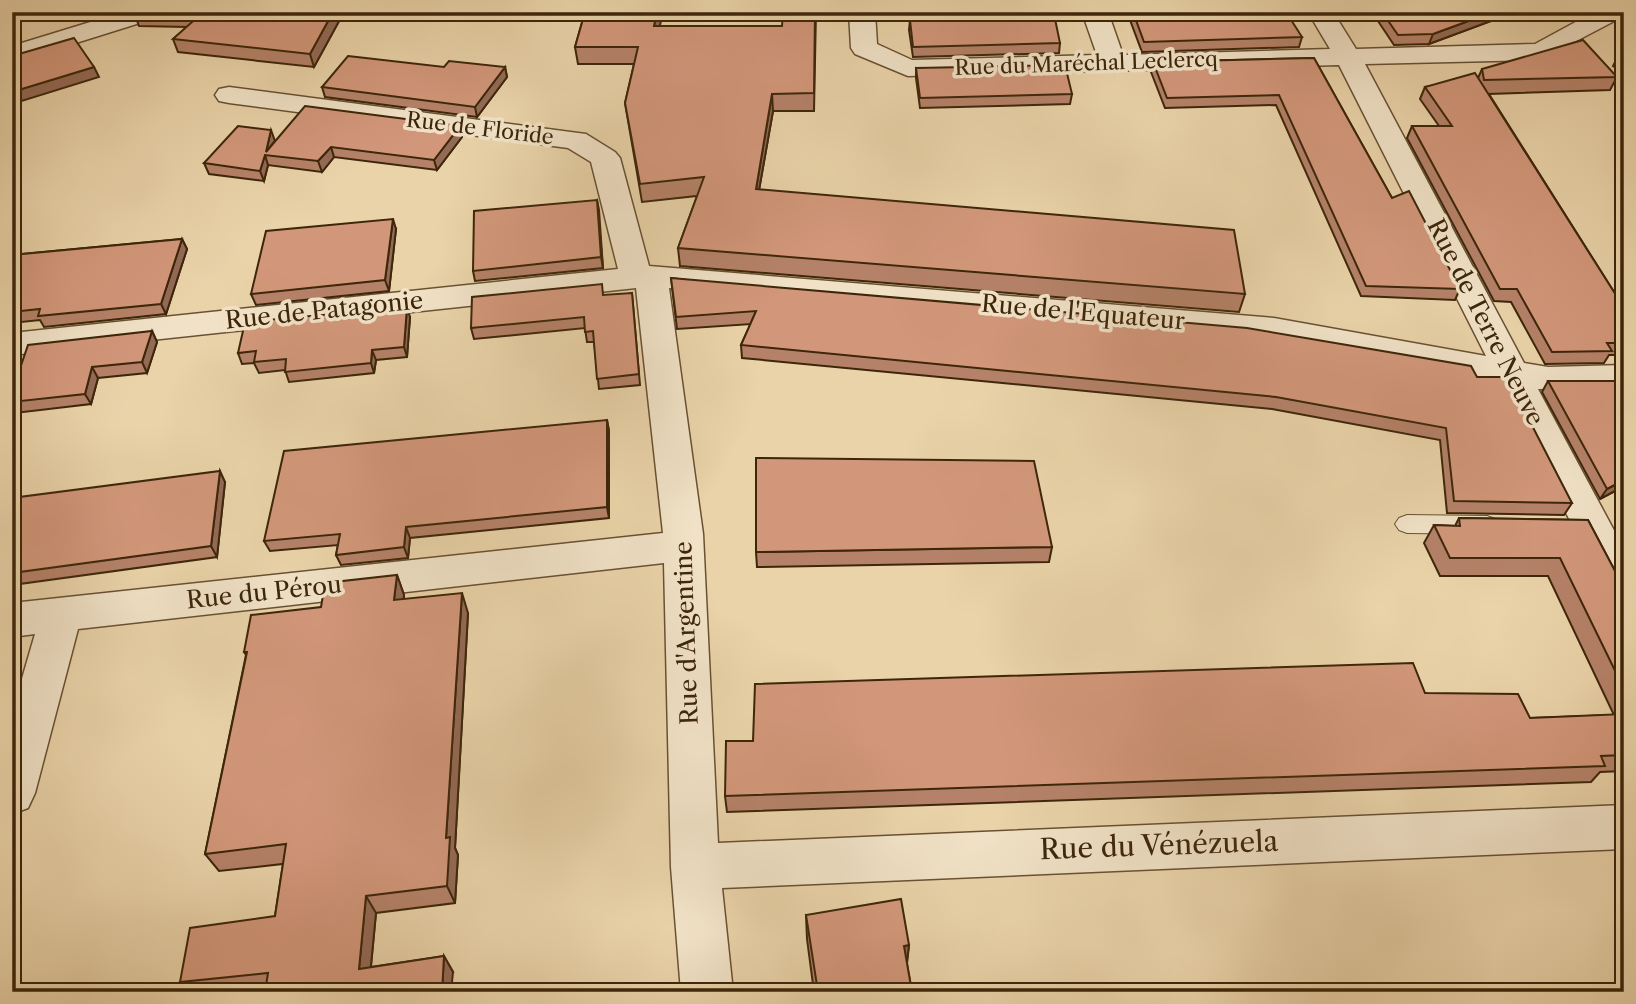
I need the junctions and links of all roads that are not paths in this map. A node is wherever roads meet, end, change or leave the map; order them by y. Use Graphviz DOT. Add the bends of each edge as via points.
graph roads {
  1 [pos="149,12"];
  2 [pos="862,12"];
  3 [pos="1095,12"];
  4 [pos="1320,12"];
  5 [pos="1611,16"];
  6 [pos="12,55"];
  7 [pos="1348,57"];
  8 [pos="1112,61"];
  9 [pos="229,95"];
  10 [pos="643,276"];
  11 [pos="12,344"];
  12 [pos="1512,372"];
  13 [pos="1624,377"];
  14 [pos="1407,524"];
  15 [pos="1513,526"];
  16 [pos="683,547"];
  17 [pos="1624,588"];
  18 [pos="62,613"];
  19 [pos="12,621"];
  20 [pos="12,793"];
  21 [pos="1624,827"];
  22 [pos="695,867"];
  23 [pos="707,992"];
  1 -- 6 [label="street"];
  2 -- 8 [label="street, Rue du Maréchal Leclercq" via="864,48 908,68"];
  3 -- 8 [label="street"];
  4 -- 7 [label="street, Rue de Terre Neuve"];
  5 -- 7 [label="street, Rue du Maréchal Leclercq" via="1540,52"];
  7 -- 8 [label="street, Rue du Maréchal Leclercq"];
  7 -- 12 [label="street, Rue de Terre Neuve"];
  9 -- 10 [label="street, Rue de Floride" via="576,140 605,158"];
  10 -- 11 [label="street, Rue de Patagonie"];
  10 -- 12 [label="street, Rue de l'Equateur" via="1274,329"];
  10 -- 16 [label="street, Rue d'Argentine"];
  12 -- 13 [label="street, Rue de l'Equateur" via="1548,379"];
  12 -- 17 [label="street, Rue de Terre Neuve" via="1579,527"];
  14 -- 15 [label="lane"];
  16 -- 18 [label="street, Rue du Pérou"];
  16 -- 22 [label="street, Rue d'Argentine"];
  18 -- 19 [label="street, Rue du Pérou"];
  18 -- 20 [label="street"];
  21 -- 22 [label="street, Rue du Vénézuela"];
  22 -- 23 [label="street, Rue d'Argentine"];
}
